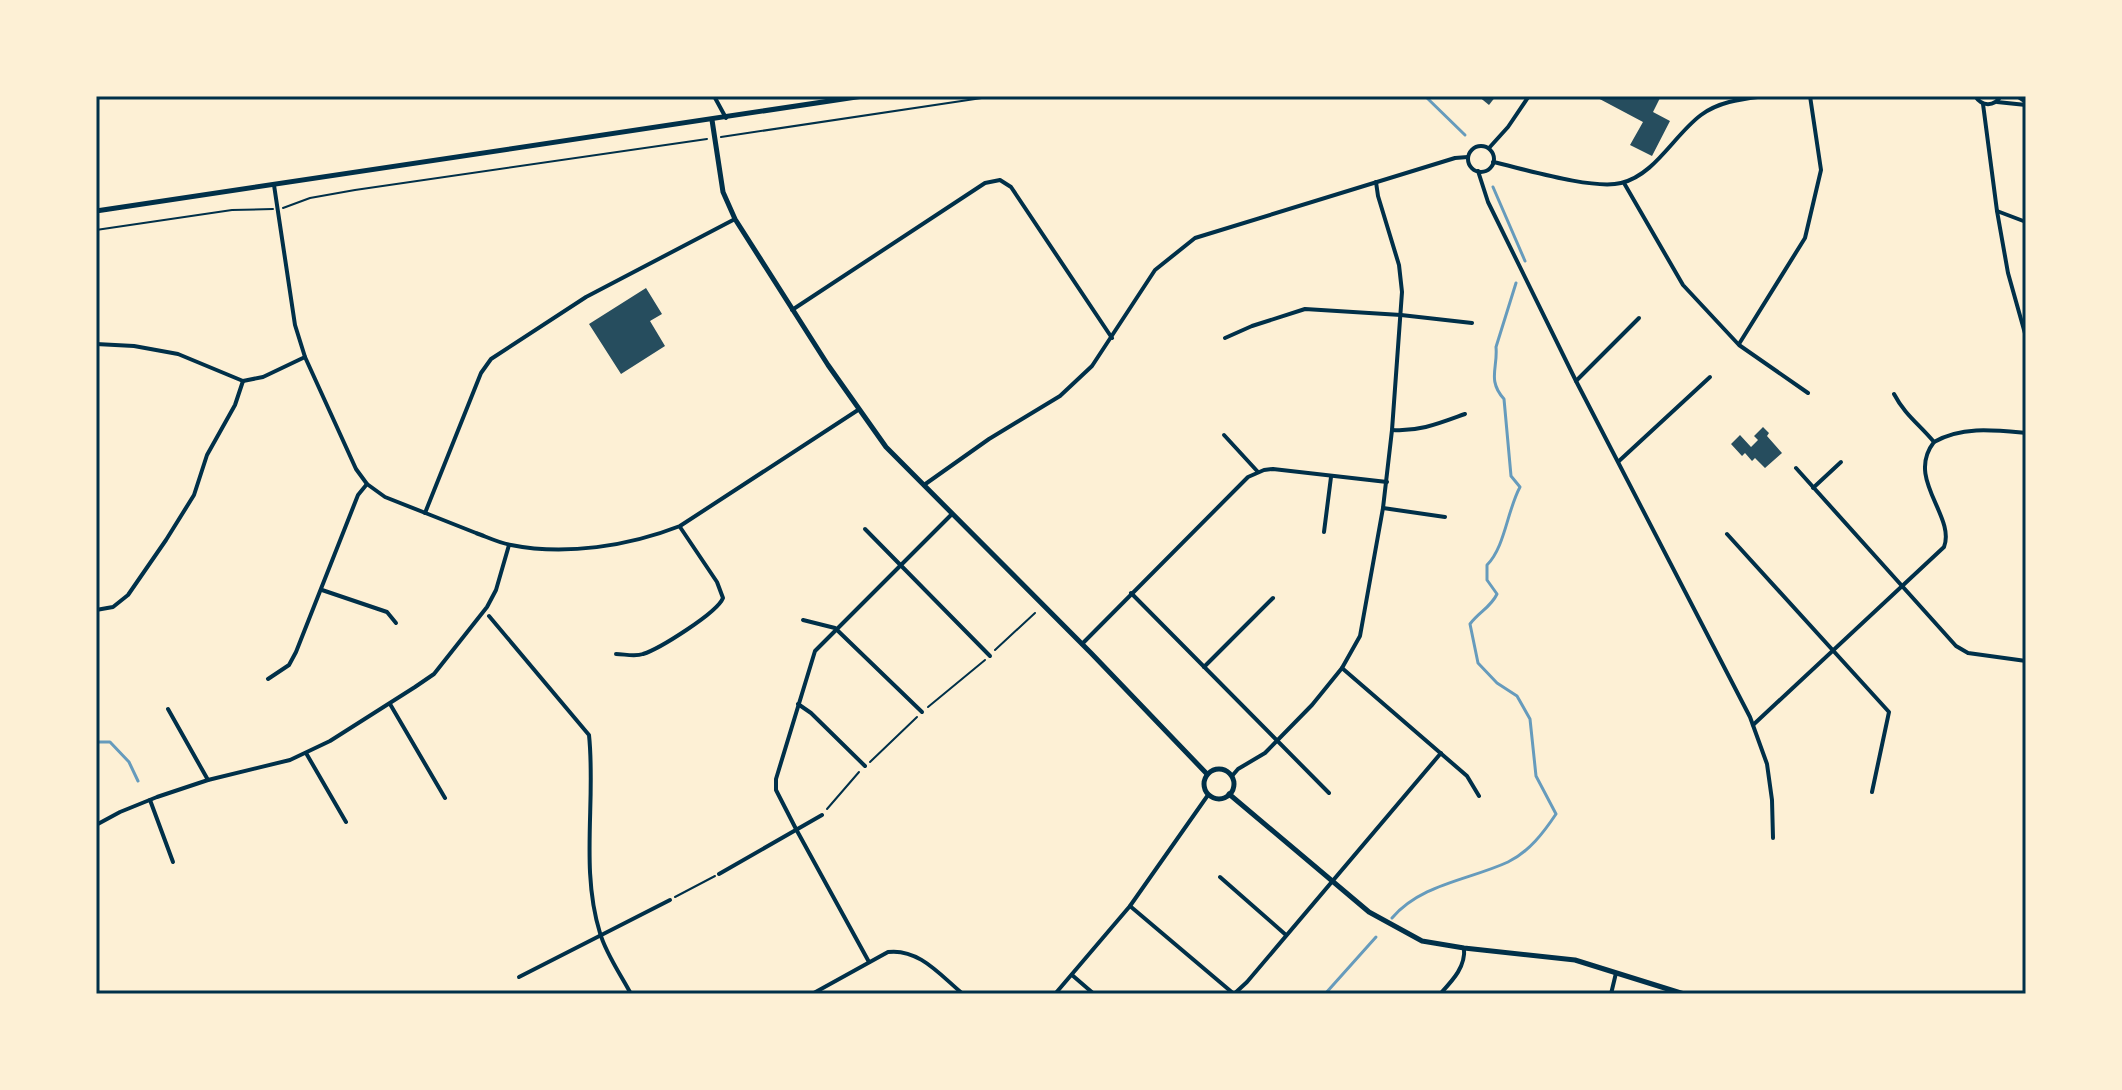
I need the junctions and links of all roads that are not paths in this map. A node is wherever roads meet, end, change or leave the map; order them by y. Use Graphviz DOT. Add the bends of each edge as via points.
graph roads {
  1 [pos="714,96"];
  2 [pos="863,96"];
  3 [pos="1529,96"];
  4 [pos="1765,96"];
  5 [pos="1810,96"];
  6 [pos="1975,96"];
  7 [pos="2001,96"];
  8 [pos="2017,96"];
  9 [pos="1997,102"];
  10 [pos="2026,103"];
  11 [pos="1983,104"];
  12 [pos="726,118"];
  13 [pos="712,120"];
  14 [pos="1489,148"];
  15 [pos="1468,157"];
  16 [pos="1493,162"];
  17 [pos="1478,171"];
  18 [pos="1376,182"];
  19 [pos="1624,183"];
  20 [pos="274,185"];
  21 [pos="96,211"];
  22 [pos="1997,211"];
  23 [pos="735,219"];
  24 [pos="2026,222"];
  25 [pos="792,310"];
  26 [pos="1401,315"];
  27 [pos="1639,318"];
  28 [pos="1472,323"];
  29 [pos="2024,324"];
  30 [pos="2026,337"];
  31 [pos="1112,338"];
  32 [pos="1225,338"];
  33 [pos="96,344"];
  34 [pos="1739,345"];
  35 [pos="305,357"];
  36 [pos="1710,377"];
  37 [pos="243,381"];
  38 [pos="1576,381"];
  39 [pos="1808,393"];
  40 [pos="1894,394"];
  41 [pos="858,410"];
  42 [pos="1465,414"];
  43 [pos="1392,430"];
  44 [pos="2026,433"];
  45 [pos="1224,435"];
  46 [pos="1934,442"];
  47 [pos="1619,461"];
  48 [pos="1841,462"];
  49 [pos="1796,468"];
  50 [pos="1258,472"];
  51 [pos="1331,477"];
  52 [pos="1387,482"];
  53 [pos="367,484"];
  54 [pos="923,485"];
  55 [pos="1813,488"];
  56 [pos="1383,508"];
  57 [pos="425,513"];
  58 [pos="952,514"];
  59 [pos="1445,517"];
  60 [pos="680,526"];
  61 [pos="865,529"];
  62 [pos="1324,532"];
  63 [pos="1727,534"];
  64 [pos="509,545"];
  65 [pos="901,563"];
  66 [pos="1903,585"];
  67 [pos="322,590"];
  68 [pos="1131,593"];
  69 [pos="1273,598"];
  70 [pos="96,610"];
  71 [pos="489,616"];
  72 [pos="803,620"];
  73 [pos="396,623"];
  74 [pos="835,628"];
  75 [pos="1082,644"];
  76 [pos="1834,651"];
  77 [pos="616,654"];
  78 [pos="990,656"];
  79 [pos="2026,661"];
  80 [pos="1204,667"];
  81 [pos="1342,668"];
  82 [pos="268,679"];
  83 [pos="390,704"];
  84 [pos="798,704"];
  85 [pos="168,709"];
  86 [pos="922,712"];
  87 [pos="1753,725"];
  88 [pos="1276,742"];
  89 [pos="306,753"];
  90 [pos="1441,753"];
  91 [pos="865,766"];
  92 [pos="1207,774"];
  93 [pos="1232,776"];
  94 [pos="208,780"];
  95 [pos="1872,792"];
  96 [pos="1329,793"];
  97 [pos="1229,794"];
  98 [pos="1208,795"];
  99 [pos="1479,796"];
  100 [pos="445,798"];
  101 [pos="150,800"];
  102 [pos="822,815"];
  103 [pos="346,822"];
  104 [pos="96,825"];
  105 [pos="796,829"];
  106 [pos="1773,838"];
  107 [pos="173,862"];
  108 [pos="719,874"];
  109 [pos="1220,877"];
  110 [pos="1330,881"];
  111 [pos="670,900"];
  112 [pos="1130,906"];
  113 [pos="600,934"];
  114 [pos="1286,935"];
  115 [pos="1464,948"];
  116 [pos="869,962"];
  117 [pos="1616,972"];
  118 [pos="1072,975"];
  119 [pos="519,977"];
  120 [pos="631,994"];
  121 [pos="812,994"];
  122 [pos="963,994"];
  123 [pos="1055,994"];
  124 [pos="1094,994"];
  125 [pos="1440,994"];
  126 [pos="1611,994"];
  127 [pos="1684,994"];
  1 -- 12 [label="street"];
  2 -- 12 [label="street"];
  3 -- 14 [label="street"];
  4 -- 19 [label="street" via="1731,101 1704,113 1646,171"];
  5 -- 34 [label="street" via="1821,170 1805,238"];
  6 -- 11 [label="street"];
  7 -- 9 [label="street"];
  8 -- 10 [label="street"];
  9 -- 10 [label="street"];
  9 -- 11 [label="street"];
  11 -- 22 [label="street"];
  12 -- 13 [label="street"];
  13 -- 20 [label="street"];
  13 -- 23 [label="street" via="723,192"];
  14 -- 15 [label="street" via="1477,146"];
  14 -- 16 [label="street"];
  15 -- 17 [label="street"];
  15 -- 18 [label="street"];
  16 -- 17 [label="street"];
  16 -- 19 [label="street" via="1600,184"];
  17 -- 38 [label="street" via="1488,202"];
  18 -- 26 [label="street" via="1399,265"];
  18 -- 31 [label="street" via="1195,238 1155,270"];
  19 -- 34 [label="street" via="1683,285"];
  20 -- 21 [label="street"];
  20 -- 35 [label="street" via="295,325"];
  22 -- 24 [label="street"];
  22 -- 29 [label="street"];
  23 -- 25 [label="street"];
  23 -- 57 [label="street" via="586,297 491,359"];
  25 -- 31 [label="street" via="985,183 1000,180 1011,187"];
  25 -- 41 [label="street"];
  26 -- 28 [label="street"];
  26 -- 32 [label="street" via="1305,309"];
  26 -- 43 [label="street"];
  27 -- 38 [label="street"];
  29 -- 30 [label="street"];
  31 -- 54 [label="street" via="1060,396"];
  33 -- 37 [label="street" via="178,354"];
  34 -- 39 [label="street"];
  35 -- 37 [label="street"];
  35 -- 53 [label="street"];
  36 -- 47 [label="street"];
  37 -- 70 [label="street" via="194,495 166,540 128,595 113,607"];
  38 -- 47 [label="street"];
  40 -- 46 [label="street"];
  41 -- 54 [label="street"];
  41 -- 60 [label="street"];
  42 -- 43 [label="street" via="1428,427"];
  43 -- 52 [label="street"];
  44 -- 46 [label="street" via="1967,430"];
  45 -- 50 [label="street"];
  46 -- 66 [label="street" via="1925,456 1926,472 1948,537"];
  47 -- 87 [label="street"];
  48 -- 55 [label="street"];
  49 -- 55 [label="street"];
  50 -- 51 [label="street" via="1273,469"];
  50 -- 68 [label="street"];
  51 -- 52 [label="street"];
  51 -- 62 [label="street"];
  52 -- 56 [label="street"];
  53 -- 57 [label="street"];
  53 -- 67 [label="street"];
  54 -- 58 [label="street"];
  55 -- 66 [label="street"];
  56 -- 59 [label="street"];
  56 -- 81 [label="street" via="1360,636"];
  57 -- 64 [label="street"];
  58 -- 65 [label="street"];
  58 -- 75 [label="street"];
  60 -- 64 [label="street" via="620,544"];
  60 -- 77 [label="street" via="717,582 720,606 642,655"];
  61 -- 65 [label="street"];
  63 -- 76 [label="street"];
  64 -- 83 [label="street" via="487,607 434,674"];
  65 -- 74 [label="street"];
  65 -- 78 [label="street"];
  66 -- 76 [label="street"];
  66 -- 79 [label="street" via="1956,646 1968,653"];
  67 -- 73 [label="street" via="387,612"];
  67 -- 82 [label="street" via="289,665"];
  68 -- 75 [label="street"];
  68 -- 80 [label="street"];
  69 -- 80 [label="street"];
  71 -- 113 [label="street" via="589,735 589,866"];
  72 -- 74 [label="street"];
  74 -- 84 [label="street" via="815,651"];
  74 -- 86 [label="street"];
  75 -- 92 [label="street"];
  76 -- 87 [label="street"];
  76 -- 95 [label="street" via="1889,712"];
  80 -- 88 [label="street"];
  81 -- 88 [label="street"];
  81 -- 90 [label="street"];
  83 -- 89 [label="street"];
  83 -- 100 [label="street"];
  84 -- 91 [label="street"];
  84 -- 105 [label="street" via="776,779 776,790"];
  85 -- 94 [label="street"];
  87 -- 106 [label="street" via="1767,764"];
  88 -- 93 [label="street"];
  88 -- 96 [label="street"];
  89 -- 94 [label="street"];
  89 -- 103 [label="street"];
  90 -- 99 [label="street" via="1467,776"];
  90 -- 110 [label="street"];
  92 -- 93 [label="street" via="1220,768"];
  92 -- 98 [label="street" via="1203,785"];
  93 -- 97 [label="street"];
  94 -- 101 [label="street"];
  97 -- 98 [label="street" via="1217,799"];
  97 -- 110 [label="street"];
  98 -- 112 [label="street"];
  101 -- 104 [label="street"];
  101 -- 107 [label="street"];
  102 -- 105 [label="street"];
  105 -- 108 [label="street"];
  105 -- 116 [label="street"];
  109 -- 114 [label="street"];
  110 -- 114 [label="street"];
  110 -- 115 [label="street" via="1396,929 1422,941"];
  111 -- 113 [label="street"];
  112 -- 114 [label="street" via="1234,994"];
  112 -- 118 [label="street"];
  113 -- 119 [label="street"];
  113 -- 120 [label="street"];
  115 -- 117 [label="street" via="1575,960"];
  115 -- 125 [label="street" via="1465,960"];
  116 -- 121 [label="street"];
  116 -- 122 [label="street" via="888,952 915,954"];
  117 -- 126 [label="street"];
  117 -- 127 [label="street"];
  118 -- 123 [label="street"];
  118 -- 124 [label="street"];
}
